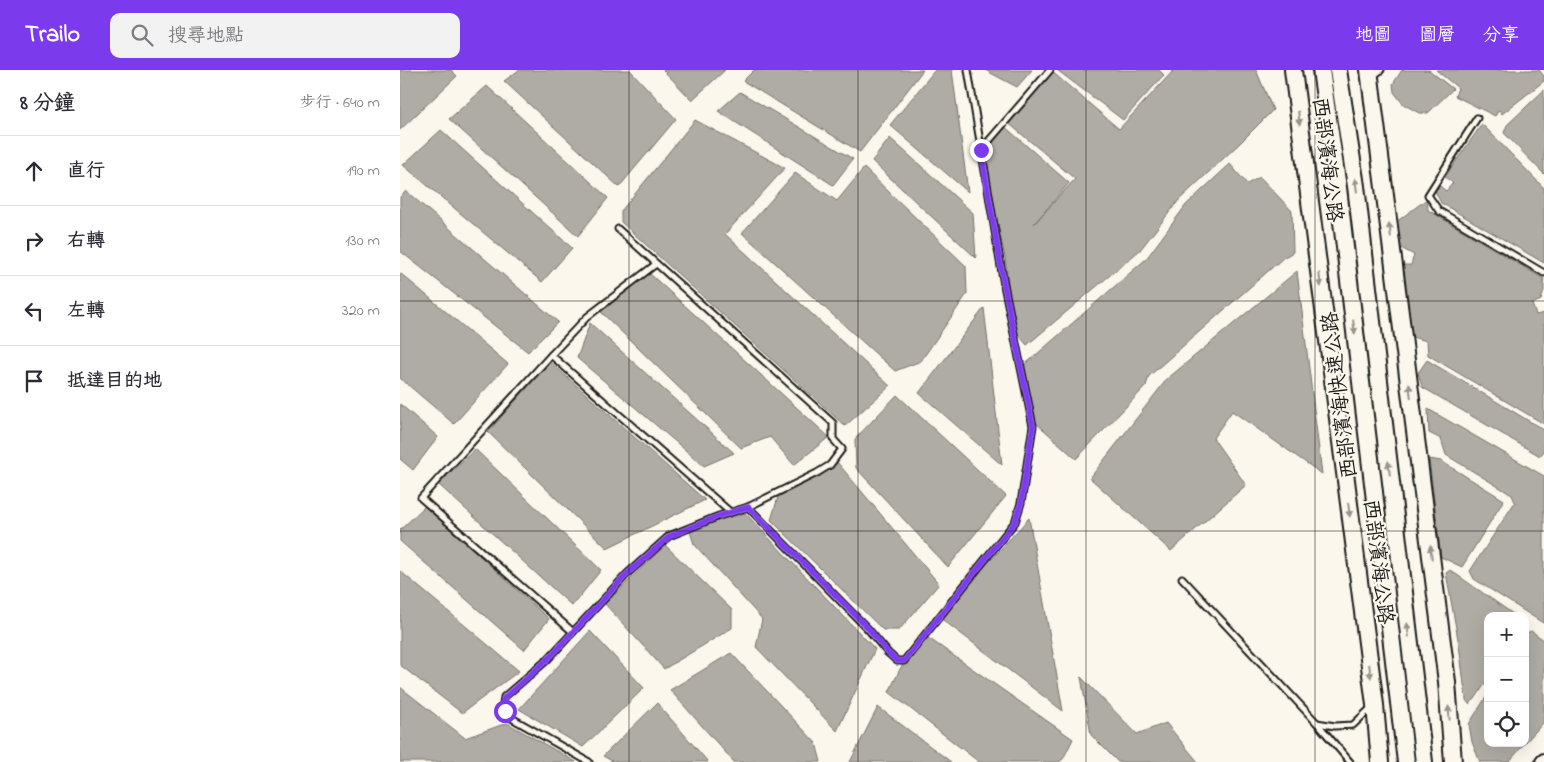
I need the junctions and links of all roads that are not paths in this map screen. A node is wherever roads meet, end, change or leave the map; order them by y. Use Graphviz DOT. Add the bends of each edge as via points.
graph roads {
  1 [pos="968,70"];
  2 [pos="1050,70"];
  3 [pos="1293,70"];
  4 [pos="1321,70"];
  5 [pos="1338,70"];
  6 [pos="1373,73"];
  7 [pos="1477,118"];
  8 [pos="981,150"];
  9 [pos="618,229"];
  10 [pos="656,264"];
  11 [pos="1544,273"];
  12 [pos="551,355"];
  13 [pos="748,507"];
  14 [pos="730,512"];
  15 [pos="1182,578"];
  16 [pos="573,632"];
  17 [pos="1375,705"];
  18 [pos="1317,723"];
  19 [pos="589,762"];
  20 [pos="1349,762"];
  21 [pos="1380,762"];
  22 [pos="1406,762"];
  23 [pos="1424,762"];
  24 [pos="1453,762"];
  1 -- 8 [label="lane"];
  2 -- 8 [label="lane"];
  3 -- 17 [label="main road, 西部濱海公路, one-way"];
  4 -- 22 [label="main road, 西部濱海快速公路, one-way"];
  23 -- 5 [label="main road, 西部濱海快速公路, one-way" via="1356,186"];
  24 -- 6 [label="main road, one-way" via="1444,662"];
  7 -- 11 [label="lane" via="1428,195 1439,211"];
  8 -- 13 [label="lane" via="1033,426 1015,522 904,661 897,661"];
  9 -- 10 [label="lane"];
  10 -- 12 [label="lane" via="587,317"];
  10 -- 13 [label="lane" via="833,424 833,439 842,448 830,465"];
  12 -- 14 [label="lane"];
  12 -- 16 [label="lane" via="422,498"];
  13 -- 14 [label="lane"];
  14 -- 16 [label="lane" via="670,536 628,573"];
  15 -- 18 [label="lane"];
  16 -- 19 [label="lane" via="504,698 503,705 508,716"];
  17 -- 18 [label="lane" via="1353,725"];
  17 -- 21 [label="main road, 西部濱海公路"];
  18 -- 20 [label="lane"];
}
